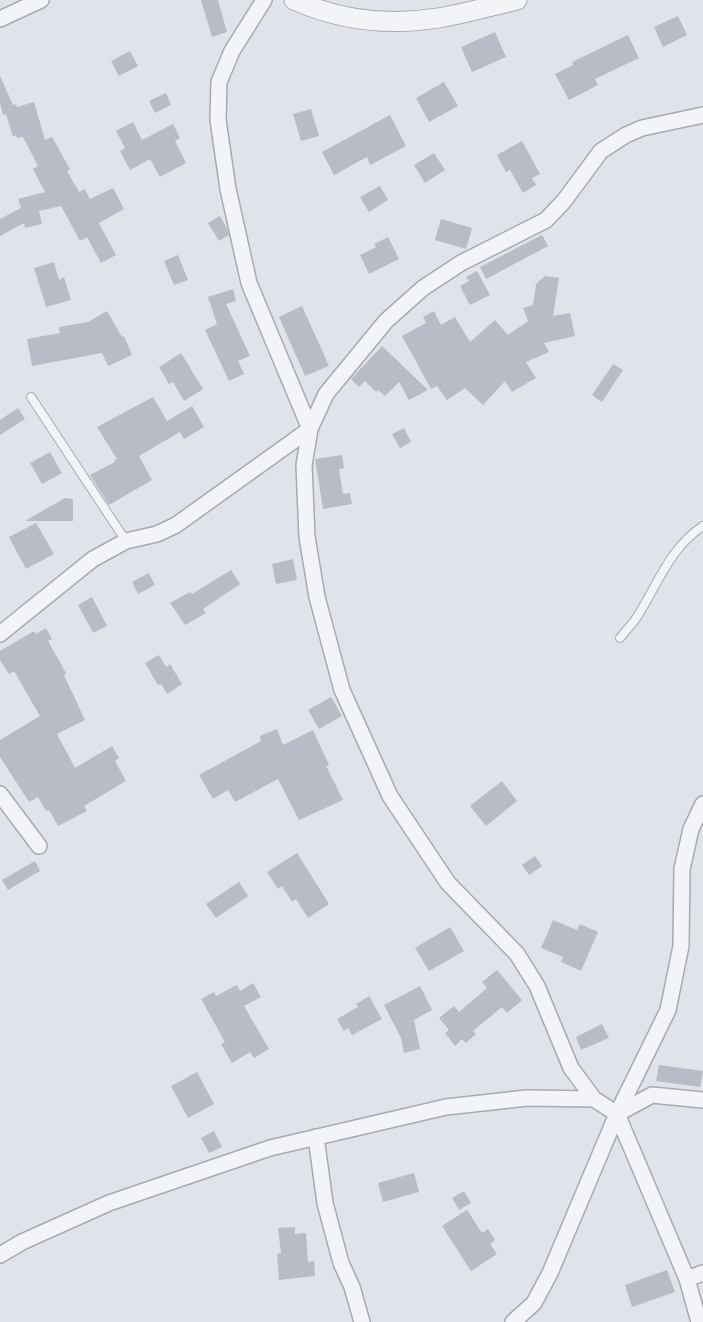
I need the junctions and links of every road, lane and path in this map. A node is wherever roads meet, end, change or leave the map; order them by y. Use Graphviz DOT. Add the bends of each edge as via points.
graph roads {
  1 [pos="41,0"];
  2 [pos="264,0"];
  3 [pos="294,0"];
  4 [pos="517,0"];
  5 [pos="0,19"];
  6 [pos="703,115"];
  7 [pos="31,397"];
  8 [pos="310,429"];
  9 [pos="703,526"];
  10 [pos="126,541"];
  11 [pos="0,634"];
  12 [pos="620,638"];
  13 [pos="0,794"];
  14 [pos="703,804"];
  15 [pos="38,846"];
  16 [pos="594,1099"];
  17 [pos="703,1100"];
  18 [pos="617,1114"];
  19 [pos="316,1136"];
  20 [pos="0,1255"];
  21 [pos="703,1273"];
  22 [pos="687,1279"];
  23 [pos="362,1322"];
  24 [pos="512,1322"];
  25 [pos="699,1322"];
  1 -- 5 [label="street"];
  2 -- 8 [label="street" via="232,51 219,82 218,120 228,189 249,283"];
  3 -- 4 [label="street" via="335,15 384,22 438,18"];
  6 -- 8 [label="street" via="642,128 626,135 601,151 546,220 461,263 423,288 386,320 326,394"];
  7 -- 10 [label="lane"];
  8 -- 10 [label="street" via="176,525 157,534"];
  8 -- 16 [label="street" via="304,465 307,537 317,596 342,690 390,796 448,883 517,954 538,986 571,1068"];
  9 -- 12 [label="lane" via="691,534 663,568 635,620"];
  10 -- 11 [label="street" via="93,559"];
  13 -- 15 [label="street"];
  14 -- 18 [label="street" via="692,829 682,869 681,946 668,1010"];
  16 -- 18 [label="street"];
  16 -- 19 [label="street" via="527,1098 446,1107"];
  17 -- 18 [label="street" via="652,1095"];
  18 -- 22 [label="street"];
  18 -- 24 [label="street" via="550,1273 534,1303"];
  19 -- 20 [label="street" via="270,1148 109,1203"];
  19 -- 23 [label="street" via="324,1203"];
  21 -- 22 [label="street"];
  22 -- 25 [label="street"];
}
